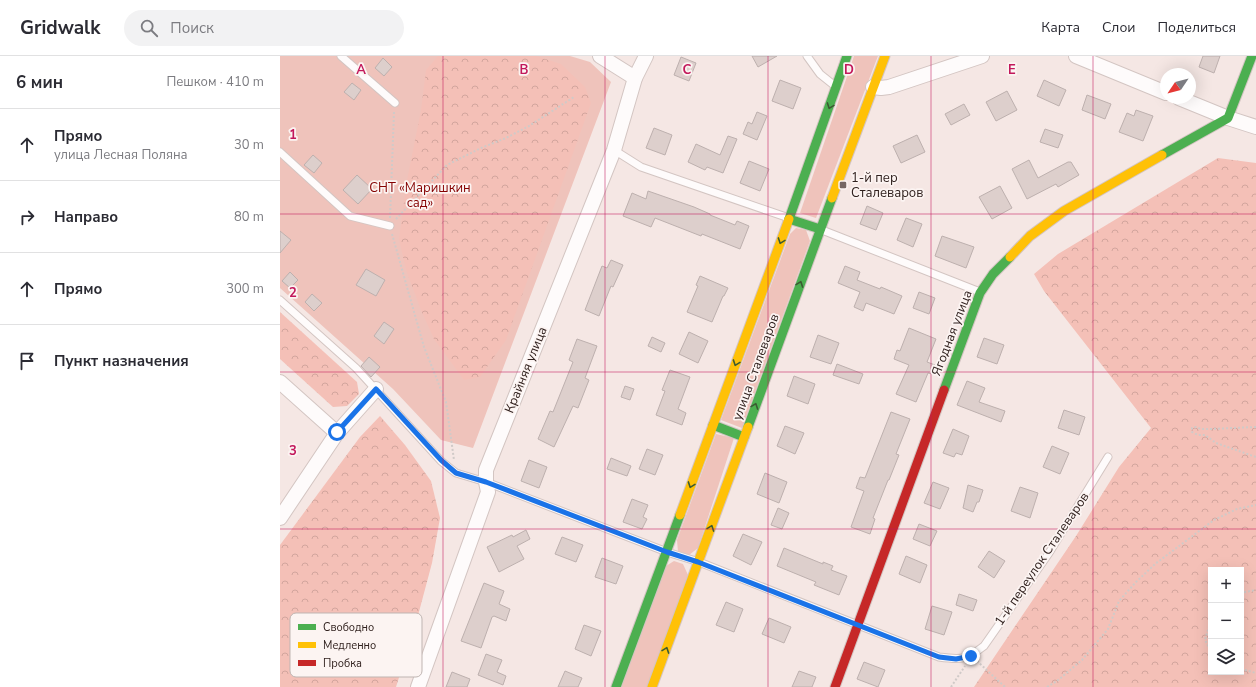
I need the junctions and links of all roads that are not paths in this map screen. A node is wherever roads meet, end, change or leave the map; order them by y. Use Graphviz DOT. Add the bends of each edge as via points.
graph roads {
  1 [pos="341,56"];
  2 [pos="600,56"];
  3 [pos="646,56"];
  4 [pos="807,56"];
  5 [pos="847,56"];
  6 [pos="885,56"];
  7 [pos="982,56"];
  8 [pos="1076,56"];
  9 [pos="1252,56"];
  10 [pos="635,78"];
  11 [pos="873,87"];
  12 [pos="837,88"];
  13 [pos="1160,90"];
  14 [pos="395,103"];
  15 [pos="1194,104"];
  16 [pos="1228,118"];
  17 [pos="1256,127"];
  18 [pos="614,150"];
  19 [pos="280,152"];
  20 [pos="789,219"];
  21 [pos="390,226"];
  22 [pos="820,229"];
  23 [pos="980,292"];
  24 [pos="280,300"];
  25 [pos="280,382"];
  26 [pos="376,389"];
  27 [pos="713,425"];
  28 [pos="337,432"];
  29 [pos="744,437"];
  30 [pos="1108,457"];
  31 [pos="486,482"];
  32 [pos="280,518"];
  33 [pos="667,552"];
  34 [pos="698,562"];
  35 [pos="858,624"];
  36 [pos="422,676"];
  37 [pos="422,677"];
  38 [pos="418,687"];
  39 [pos="616,687"];
  40 [pos="652,687"];
  41 [pos="835,687"];
  1 -- 14 [label="lane"];
  2 -- 10 [label="street"];
  3 -- 10 [label="street, Крайняя улица"];
  4 -- 12 [label="lane" via="820,74"];
  5 -- 12 [label="main road, улица Сталеваров"];
  6 -- 11 [label="main road, улица Сталеваров"];
  7 -- 11 [label="street" via="889,87"];
  8 -- 13 [label="street"];
  9 -- 16 [label="main road"];
  10 -- 18 [label="street, Крайняя улица"];
  11 -- 22 [label="main road, улица Сталеваров"];
  12 -- 20 [label="main road, улица Сталеваров, one-way"];
  15 -- 16 [label="street"];
  16 -- 17 [label="street"];
  16 -- 23 [label="main road, Ягодная улица" via="1064,212 1030,236 993,274"];
  18 -- 20 [label="lane" via="641,167"];
  18 -- 31 [label="street, Крайняя улица" via="486,470"];
  19 -- 21 [label="lane" via="350,216"];
  20 -- 22 [label="main road"];
  20 -- 27 [label="main road, улица Сталеваров, one-way"];
  22 -- 23 [label="lane"];
  29 -- 22 [label="main road, улица Сталеваров, one-way"];
  23 -- 35 [label="main road, Ягодная улица"];
  24 -- 26 [label="lane"];
  25 -- 28 [label="street"];
  26 -- 28 [label="street"];
  26 -- 31 [label="lane" via="456,473"];
  27 -- 29 [label="main road"];
  27 -- 33 [label="main road, улица Сталеваров, one-way"];
  28 -- 32 [label="street"];
  34 -- 29 [label="main road, улица Сталеваров, one-way"];
  30 -- 35 [label="lane, 1-й переулок Сталеваров" via="1049,553 984,646 971,656 956,659 939,657"];
  31 -- 33 [label="lane"];
  31 -- 36 [label="street, Крайняя улица" via="488,492"];
  33 -- 34 [label="lane"];
  33 -- 39 [label="main road, улица Сталеваров"];
  34 -- 35 [label="lane"];
  40 -- 34 [label="main road, улица Сталеваров, one-way"];
  35 -- 41 [label="main road, Ягодная улица"];
  37 -- 38 [label="street, Крайняя улица"];
}
